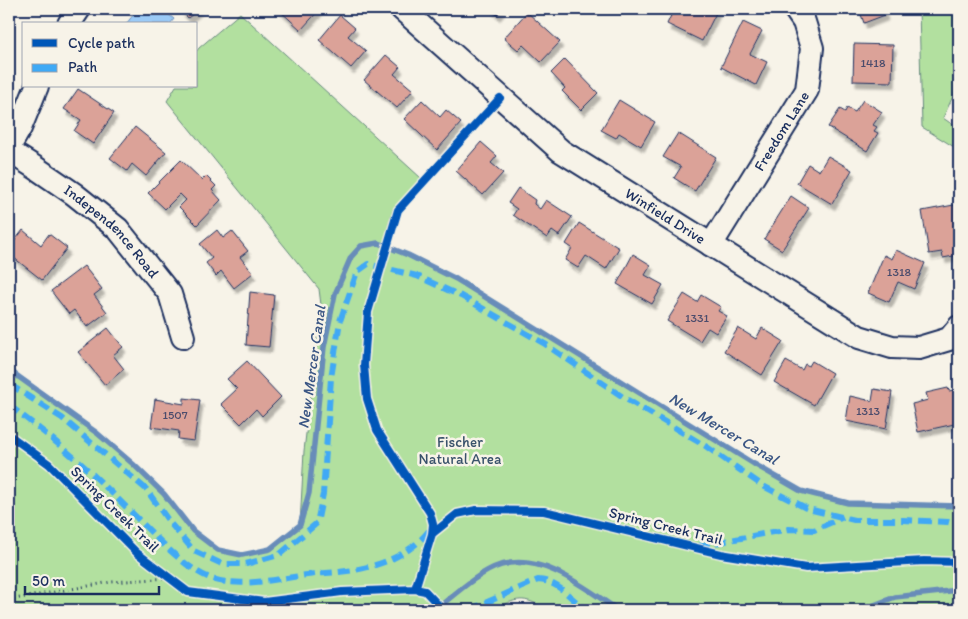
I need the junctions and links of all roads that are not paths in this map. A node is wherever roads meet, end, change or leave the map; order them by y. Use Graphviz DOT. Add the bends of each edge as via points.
graph roads {
  1 [pos="78,9"];
  2 [pos="402,9"];
  3 [pos="795,9"];
  4 [pos="70,22"];
  5 [pos="36,88"];
  6 [pos="9,149"];
  7 [pos="712,245"];
  8 [pos="959,327"];
  9 [pos="183,336"];
  1 -- 4 [label="street"];
  2 -- 7 [label="street, Winfield Drive" via="561,151"];
  3 -- 7 [label="street, Freedom Lane" via="804,22 812,48 807,90"];
  5 -- 6 [label="street"];
  6 -- 9 [label="street, Independence Road" via="118,229 170,294"];
  7 -- 8 [label="street, Winfield Drive" via="859,337 892,347 919,348 949,339"];
}
